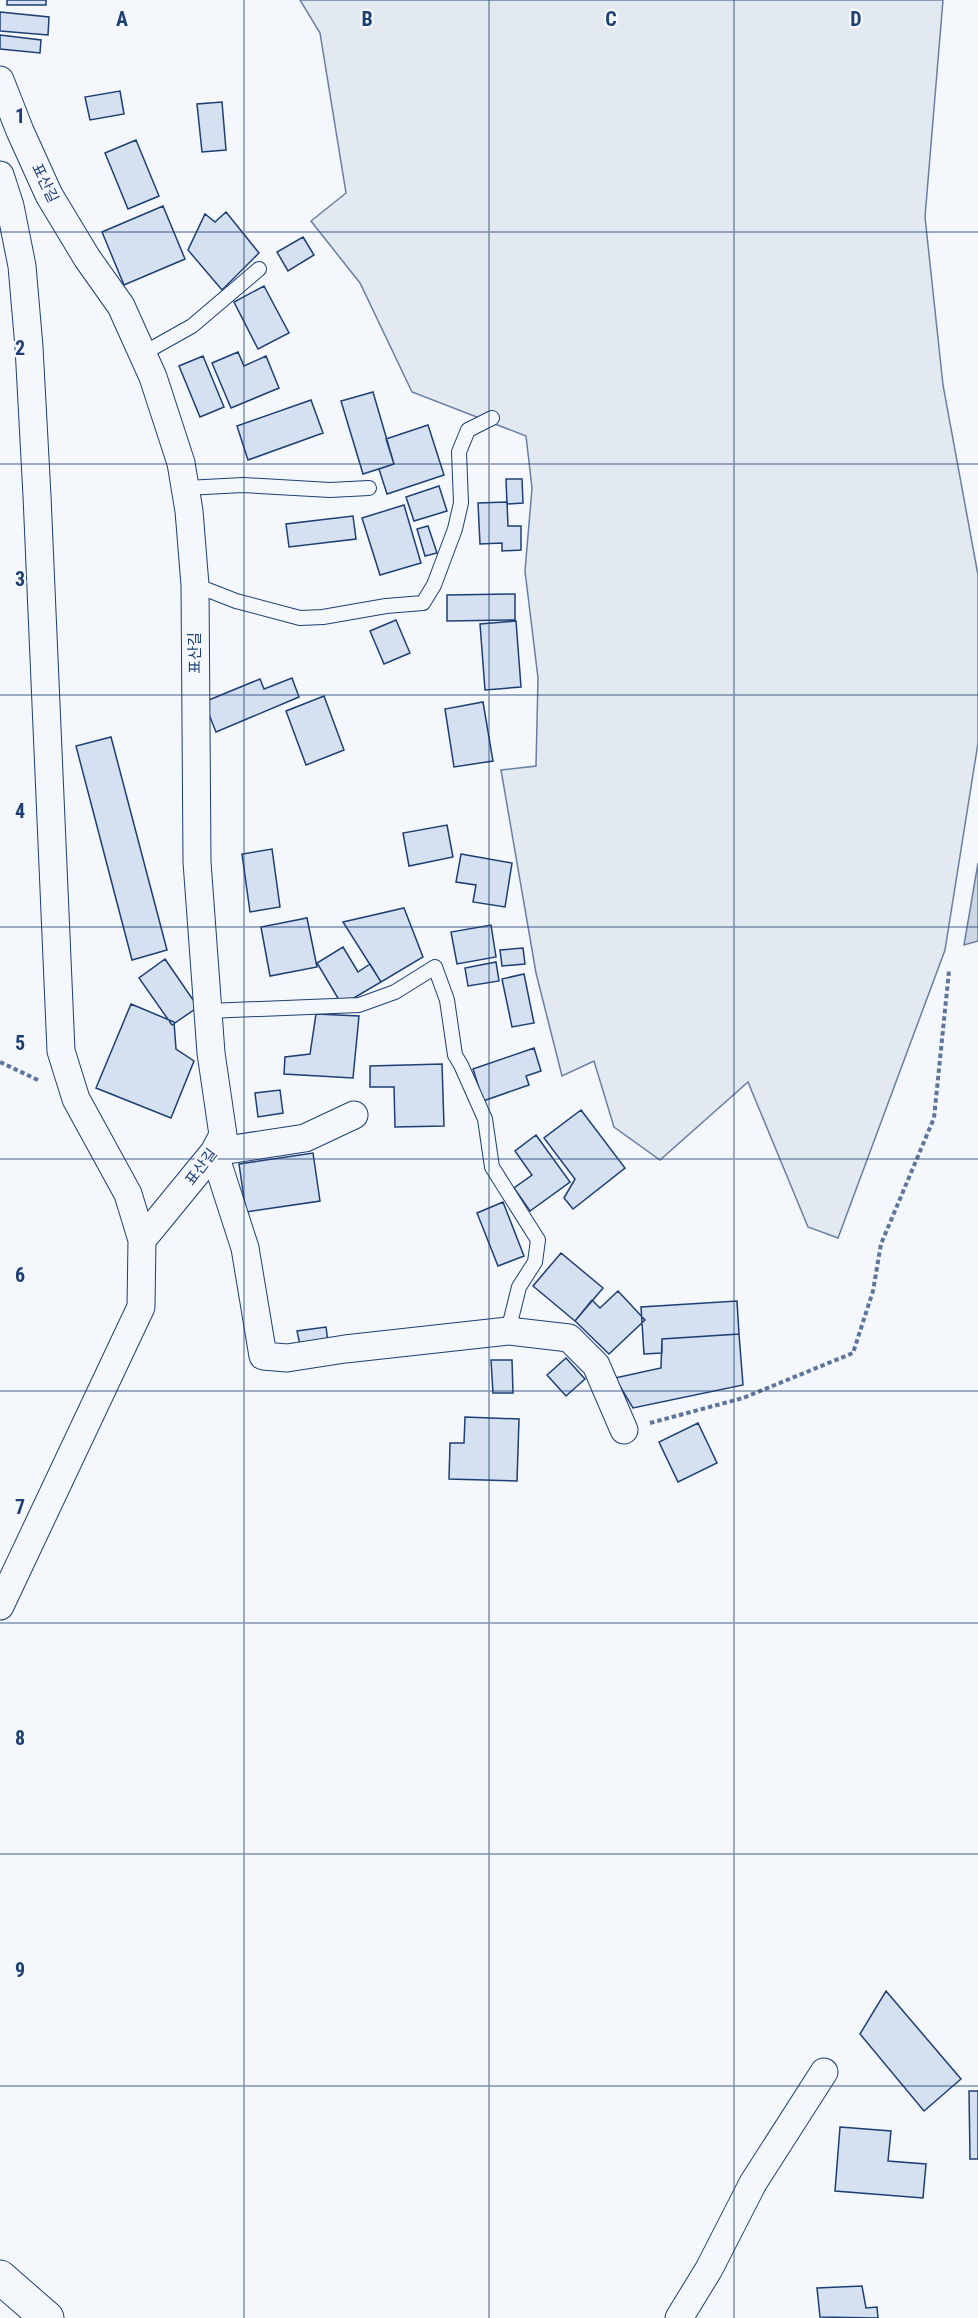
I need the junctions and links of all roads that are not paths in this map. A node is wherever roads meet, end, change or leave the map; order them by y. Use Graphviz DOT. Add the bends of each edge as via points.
graph roads {
  1 [pos="0,80"];
  2 [pos="0,175"];
  3 [pos="259,269"];
  4 [pos="142,354"];
  5 [pos="492,418"];
  6 [pos="186,488"];
  7 [pos="369,488"];
  8 [pos="195,585"];
  9 [pos="208,1011"];
  10 [pos="354,1115"];
  11 [pos="214,1152"];
  12 [pos="141,1240"];
  13 [pos="508,1331"];
  14 [pos="624,1430"];
  15 [pos="0,1605"];
  16 [pos="824,2072"];
  17 [pos="0,2277"];
  18 [pos="47,2318"];
  19 [pos="679,2318"];
  1 -- 4 [label="street, 표산길" via="49,195 121,306"];
  2 -- 12 [label="street" via="22,266 29,347 60,1051 76,1099 128,1194"];
  3 -- 4 [label="lane" via="192,326"];
  4 -- 6 [label="street, 표산길" via="153,377"];
  5 -- 8 [label="lane" via="468,430 459,452 461,503 455,529 423,603 300,618"];
  6 -- 7 [label="lane"];
  6 -- 8 [label="street, 표산길"];
  8 -- 9 [label="street, 표산길" via="197,862"];
  9 -- 11 [label="street, 표산길" via="223,1135"];
  9 -- 13 [label="lane" via="359,1005 395,992 435,967 447,1000 455,1055 485,1119 492,1167 538,1240 535,1262 519,1287"];
  10 -- 11 [label="street" via="305,1138"];
  11 -- 12 [label="street, 표산길"];
  11 -- 13 [label="street" via="245,1248 263,1356 287,1358"];
  12 -- 15 [label="street" via="141,1307"];
  13 -- 14 [label="street" via="569,1338 596,1365"];
  16 -- 19 [label="street" via="753,2183"];
  17 -- 18 [label="street"];
}
